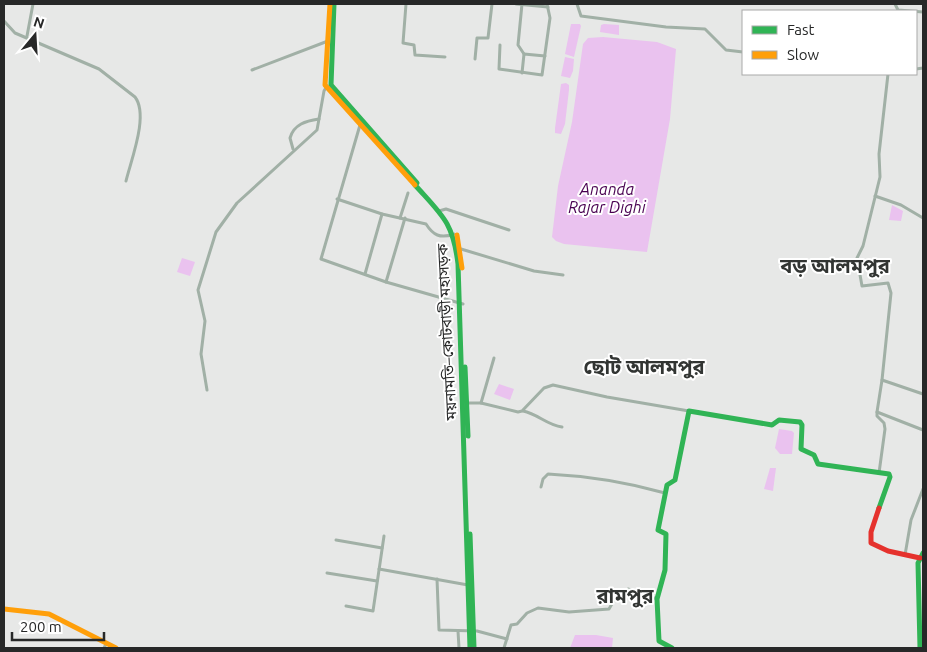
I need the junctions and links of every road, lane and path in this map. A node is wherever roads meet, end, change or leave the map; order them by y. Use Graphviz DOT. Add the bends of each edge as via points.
graph roads {
  1 [pos="33,4"];
  2 [pos="330,4"];
  3 [pos="334,4"];
  4 [pos="406,4"];
  5 [pos="492,4"];
  6 [pos="516,4"];
  7 [pos="522,4"];
  8 [pos="577,4"];
  9 [pos="895,4"];
  10 [pos="548,5"];
  11 [pos="897,10"];
  12 [pos="4,21"];
  13 [pos="27,36"];
  14 [pos="328,41"];
  15 [pos="500,45"];
  16 [pos="742,52"];
  17 [pos="524,54"];
  18 [pos="545,56"];
  19 [pos="445,58"];
  20 [pos="475,59"];
  21 [pos="252,70"];
  22 [pos="522,73"];
  23 [pos="888,75"];
  24 [pos="329,86"];
  25 [pos="320,119"];
  26 [pos="362,124"];
  27 [pos="294,149"];
  28 [pos="126,181"];
  29 [pos="408,193"];
  30 [pos="875,196"];
  31 [pos="337,199"];
  32 [pos="440,211"];
  33 [pos="382,214"];
  34 [pos="400,218"];
  35 [pos="405,218"];
  36 [pos="923,218"];
  37 [pos="509,230"];
  38 [pos="454,234"];
  39 [pos="461,249"];
  40 [pos="365,274"];
  41 [pos="563,275"];
  42 [pos="386,282"];
  43 [pos="461,304"];
  44 [pos="494,358"];
  45 [pos="882,380"];
  46 [pos="207,390"];
  47 [pos="923,394"];
  48 [pos="467,403"];
  49 [pos="481,403"];
  50 [pos="522,411"];
  51 [pos="689,411"];
  52 [pos="877,412"];
  53 [pos="562,428"];
  54 [pos="923,430"];
  55 [pos="879,473"];
  56 [pos="541,487"];
  57 [pos="923,489"];
  58 [pos="665,493"];
  59 [pos="922,494"];
  60 [pos="384,536"];
  61 [pos="336,540"];
  62 [pos="382,548"];
  63 [pos="922,555"];
  64 [pos="905,556"];
  65 [pos="379,569"];
  66 [pos="328,573"];
  67 [pos="437,579"];
  68 [pos="377,581"];
  69 [pos="468,585"];
  70 [pos="657,599"];
  71 [pos="346,606"];
  72 [pos="4,609"];
  73 [pos="922,626"];
  74 [pos="458,631"];
  75 [pos="471,631"];
  76 [pos="507,639"];
  77 [pos="105,646"];
  78 [pos="116,648"];
  79 [pos="459,648"];
  80 [pos="472,648"];
  81 [pos="504,648"];
  82 [pos="672,648"];
  83 [pos="920,648"];
  1 -- 13 [label="street"];
  2 -- 14 [label="main road"];
  3 -- 24 [label="main road"];
  4 -- 19 [label="street" via="403,43 414,45 415,55"];
  5 -- 20 [label="street" via="488,38 477,38"];
  6 -- 7 [label="street"];
  7 -- 10 [label="street"];
  7 -- 17 [label="street" via="518,45"];
  8 -- 16 [label="street" via="581,16 705,29 726,50"];
  9 -- 11 [label="street"];
  10 -- 18 [label="street" via="550,18"];
  12 -- 13 [label="street" via="15,33"];
  13 -- 28 [label="street" via="99,69 126,88 139,102 139,129"];
  14 -- 21 [label="street"];
  14 -- 24 [label="main road" via="324,80"];
  15 -- 22 [label="street" via="499,69"];
  17 -- 18 [label="street"];
  17 -- 22 [label="street"];
  18 -- 22 [label="street" via="542,75"];
  23 -- 30 [label="street" via="879,154 880,177"];
  24 -- 25 [label="street"];
  24 -- 26 [label="main road, ময়নামতি–কোটবাড়ী মহাসড়ক"];
  25 -- 27 [label="street" via="316,130"];
  25 -- 27 [label="street" via="306,121 296,127 290,138"];
  26 -- 31 [label="street"];
  26 -- 32 [label="main road, ময়নামতি–কোটবাড়ী মহাসড়ক"];
  27 -- 46 [label="street" via="237,204 216,232 198,290 205,322 201,354"];
  29 -- 34 [label="street"];
  30 -- 36 [label="street"];
  30 -- 45 [label="street" via="857,262 862,286 888,283 890,293"];
  31 -- 33 [label="street"];
  31 -- 40 [label="street" via="321,258"];
  32 -- 37 [label="street" via="446,209"];
  32 -- 38 [label="main road, ময়নামতি–কোটবাড়ী মহাসড়ক"];
  32 -- 39 [label="main road, ময়নামতি–কোটবাড়ী মহাসড়ক" via="457,232"];
  33 -- 34 [label="street"];
  33 -- 40 [label="street"];
  34 -- 35 [label="street"];
  35 -- 38 [label="street" via="427,225 431,232 441,237"];
  35 -- 42 [label="street"];
  38 -- 43 [label="main road, ময়নামতি–কোটবাড়ী মহাসড়ক"];
  39 -- 41 [label="street" via="534,271"];
  39 -- 43 [label="main road, ময়নামতি–কোটবাড়ী মহাসড়ক"];
  40 -- 42 [label="street"];
  42 -- 43 [label="street"];
  43 -- 48 [label="main road, ময়নামতি–কোটবাড়ী মহাসড়ক"];
  43 -- 69 [label="main road, ময়নামতি–কোটবাড়ী মহাসড়ক"];
  44 -- 49 [label="street"];
  45 -- 47 [label="street"];
  45 -- 52 [label="street"];
  48 -- 49 [label="street"];
  48 -- 75 [label="main road, ময়নামতি–কোটবাড়ী মহাসড়ক"];
  49 -- 50 [label="street"];
  50 -- 51 [label="street" via="544,388 553,385"];
  50 -- 53 [label="street" via="536,415 548,425"];
  51 -- 55 [label="main road" via="772,425 779,420 800,422 801,449 814,455 818,464"];
  51 -- 58 [label="main road" via="675,480 668,483"];
  52 -- 54 [label="street"];
  52 -- 55 [label="street" via="885,429"];
  55 -- 64 [label="main road" via="890,477 871,532 871,543"];
  56 -- 58 [label="street" via="547,475 575,475"];
  57 -- 59 [label="street"];
  58 -- 70 [label="main road" via="658,531 666,534 665,563"];
  59 -- 64 [label="street" via="911,520"];
  60 -- 62 [label="street"];
  61 -- 62 [label="street"];
  62 -- 65 [label="street"];
  63 -- 64 [label="main road"];
  63 -- 73 [label="main road" via="918,563"];
  65 -- 67 [label="street"];
  65 -- 68 [label="street"];
  66 -- 68 [label="street"];
  67 -- 69 [label="street"];
  67 -- 74 [label="street" via="438,629"];
  68 -- 71 [label="street" via="373,611"];
  69 -- 75 [label="main road, ময়নামতি–কোটবাড়ী মহাসড়ক"];
  70 -- 76 [label="street" via="628,589 617,595 609,609 568,612 538,608 518,624 510,625"];
  70 -- 82 [label="main road" via="660,642"];
  72 -- 77 [label="main road" via="49,614"];
  73 -- 83 [label="main road"];
  74 -- 75 [label="street"];
  74 -- 79 [label="street"];
  75 -- 76 [label="street"];
  75 -- 80 [label="main road, ময়নামতি–কোটবাড়ী মহাসড়ক"];
  76 -- 81 [label="street"];
  77 -- 78 [label="main road"];
}
